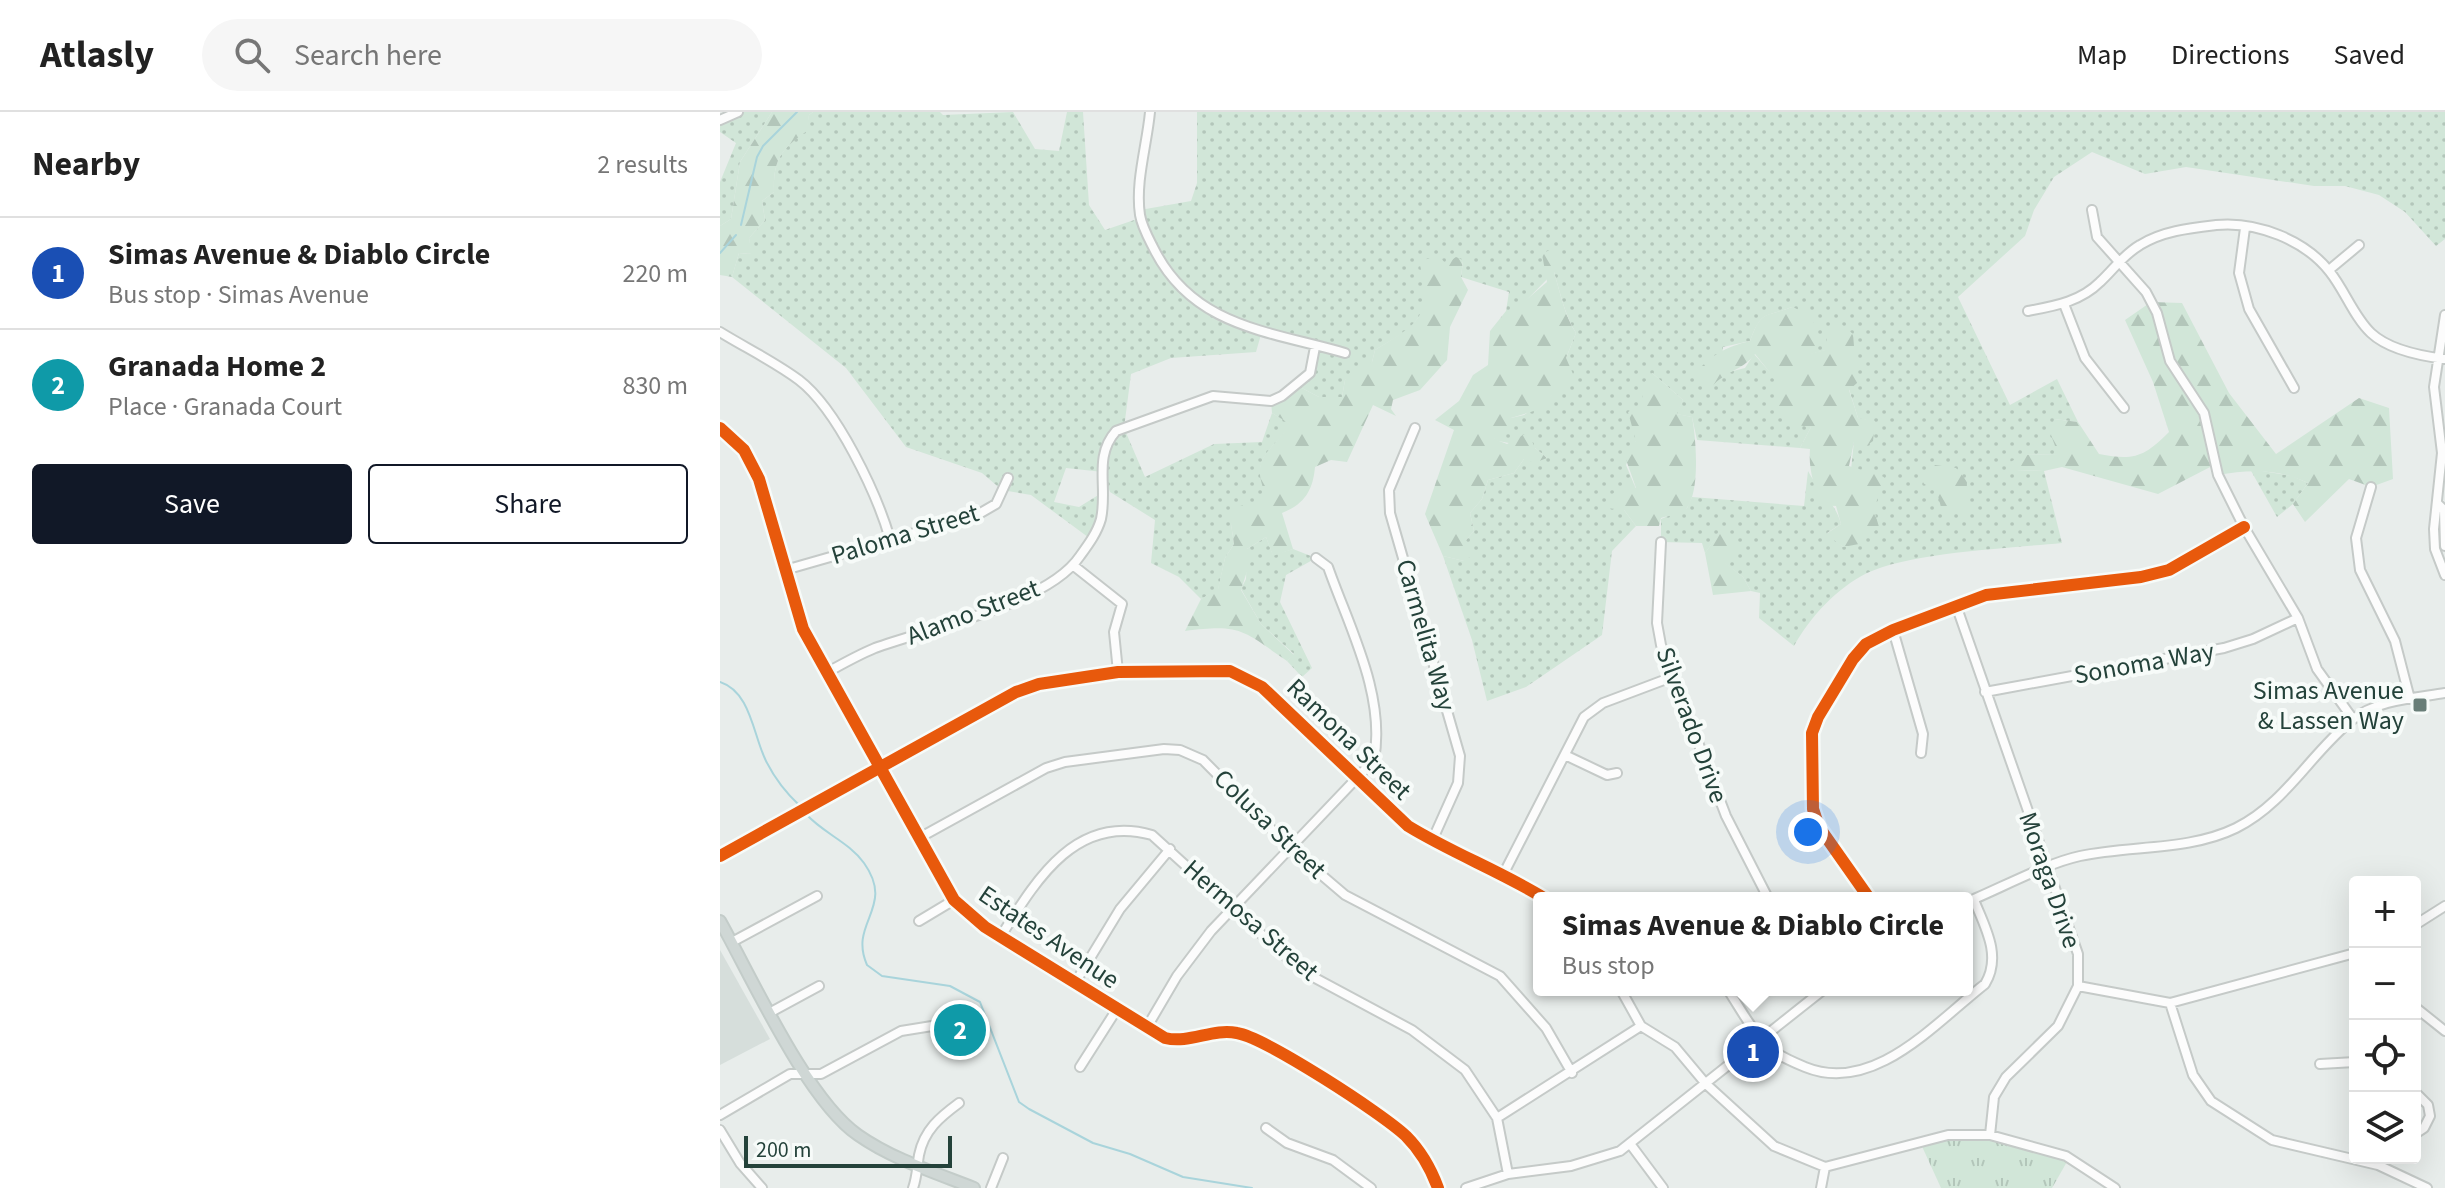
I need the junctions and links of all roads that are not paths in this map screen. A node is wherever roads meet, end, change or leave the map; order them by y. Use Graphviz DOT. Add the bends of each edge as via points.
graph roads {
  1 [pos="738,112"];
  2 [pos="1150,112"];
  3 [pos="720,120"];
  4 [pos="2092,210"];
  5 [pos="2245,228"];
  6 [pos="2359,245"];
  7 [pos="2117,262"];
  8 [pos="2329,270"];
  9 [pos="2064,304"];
  10 [pos="2028,311"];
  11 [pos="2445,315"];
  12 [pos="720,332"];
  13 [pos="1315,347"];
  14 [pos="1345,353"];
  15 [pos="2441,359"];
  16 [pos="2294,388"];
  17 [pos="2124,408"];
  18 [pos="720,428"];
  19 [pos="1415,428"];
  20 [pos="1008,478"];
  21 [pos="2371,487"];
  22 [pos="2438,504"];
  23 [pos="2244,527"];
  24 [pos="890,539"];
  25 [pos="1661,542"];
  26 [pos="2445,546"];
  27 [pos="1316,558"];
  28 [pos="1074,566"];
  29 [pos="785,570"];
  30 [pos="2445,575"];
  31 [pos="1956,605"];
  32 [pos="2298,618"];
  33 [pos="1893,630"];
  34 [pos="1118,672"];
  35 [pos="826,673"];
  36 [pos="1672,677"];
  37 [pos="1985,692"];
  38 [pos="2445,693"];
  39 [pos="2410,699"];
  40 [pos="2353,719"];
  41 [pos="1921,753"];
  42 [pos="1565,755"];
  43 [pos="879,768"];
  44 [pos="1617,773"];
  45 [pos="1357,778"];
  46 [pos="919,838"];
  47 [pos="1432,841"];
  48 [pos="1170,849"];
  49 [pos="1291,849"];
  50 [pos="720,856"];
  51 [pos="2046,870"];
  52 [pos="1504,873"];
  53 [pos="1534,892"];
  54 [pos="1765,892"];
  55 [pos="1865,892"];
  56 [pos="817,896"];
  57 [pos="954,900"];
  58 [pos="1973,900"];
  59 [pos="2445,906"];
  60 [pos="1234,908"];
  61 [pos="1973,908"];
  62 [pos="720,921"];
  63 [pos="919,921"];
  64 [pos="2421,921"];
  65 [pos="1001,936"];
  66 [pos="732,942"];
  67 [pos="2349,955"];
  68 [pos="1075,983"];
  69 [pos="819,986"];
  70 [pos="2078,986"];
  71 [pos="1973,993"];
  72 [pos="1624,996"];
  73 [pos="1732,996"];
  74 [pos="1816,996"];
  75 [pos="1970,996"];
  76 [pos="2170,1003"];
  77 [pos="1117,1009"];
  78 [pos="771,1012"];
  79 [pos="2421,1012"];
  80 [pos="932,1026"];
  81 [pos="1641,1026"];
  82 [pos="1147,1027"];
  83 [pos="2445,1031"];
  84 [pos="1762,1040"];
  85 [pos="2349,1062"];
  86 [pos="2320,1064"];
  87 [pos="1080,1067"];
  88 [pos="1572,1073"];
  89 [pos="805,1075"];
  90 [pos="1706,1084"];
  91 [pos="2421,1098"];
  92 [pos="959,1103"];
  93 [pos="720,1115"];
  94 [pos="1497,1118"];
  95 [pos="1266,1128"];
  96 [pos="720,1130"];
  97 [pos="2421,1130"];
  98 [pos="1990,1135"];
  99 [pos="1631,1145"];
  100 [pos="2349,1156"];
  101 [pos="1003,1158"];
  102 [pos="2379,1164"];
  103 [pos="918,1166"];
  104 [pos="1825,1167"];
  105 [pos="1508,1174"];
  106 [pos="762,1188"];
  107 [pos="913,1188"];
  108 [pos="974,1188"];
  109 [pos="991,1188"];
  110 [pos="1371,1188"];
  111 [pos="1438,1188"];
  112 [pos="1466,1188"];
  113 [pos="1663,1188"];
  114 [pos="1821,1188"];
  115 [pos="2115,1188"];
  116 [pos="2427,1188"];
  1 -- 3 [label="street"];
  2 -- 13 [label="street" via="1140,218 1177,287 1236,323"];
  4 -- 7 [label="street" via="2097,237"];
  5 -- 7 [label="street" via="2221,225 2163,234"];
  5 -- 8 [label="street" via="2296,242"];
  5 -- 16 [label="street" via="2239,273 2249,309"];
  6 -- 8 [label="street"];
  7 -- 9 [label="street" via="2099,283"];
  7 -- 23 [label="street" via="2146,292 2157,313 2170,361 2204,413 2218,475"];
  8 -- 15 [label="street" via="2370,332 2386,344"];
  9 -- 10 [label="street"];
  9 -- 17 [label="street" via="2085,358"];
  11 -- 15 [label="street"];
  12 -- 24 [label="street" via="813,393 872,486"];
  13 -- 14 [label="street"];
  13 -- 28 [label="street, Alamo Street" via="1310,373 1271,401 1213,396 1116,431 1101,463 1100,520"];
  15 -- 22 [label="street" via="2434,387 2442,453"];
  18 -- 29 [label="street, Estates Avenue" via="754,468"];
  19 -- 47 [label="street, Carmelita Way" via="1389,490 1390,513 1461,771"];
  20 -- 24 [label="street, Paloma Street" via="996,504 977,515"];
  21 -- 39 [label="street" via="2356,538 2360,570 2395,641"];
  22 -- 26 [label="street" via="2444,510"];
  22 -- 30 [label="street" via="2435,549"];
  23 -- 31 [label="street" via="2169,570 2021,589"];
  23 -- 32 [label="street"];
  24 -- 29 [label="street, Paloma Street"];
  25 -- 36 [label="street, Silverado Drive" via="1657,623"];
  27 -- 45 [label="street" via="1328,567 1371,688 1377,743 1374,760"];
  28 -- 34 [label="street" via="1122,604 1114,632"];
  28 -- 35 [label="street, Alamo Street" via="1026,596 874,649"];
  29 -- 35 [label="street, Estates Avenue" via="803,629"];
  31 -- 33 [label="street"];
  31 -- 37 [label="street, Moraga Drive"];
  32 -- 37 [label="street, Sonoma Way" via="2224,648"];
  32 -- 40 [label="street" via="2317,669"];
  33 -- 41 [label="street" via="1923,734"];
  33 -- 55 [label="street" via="1866,644 1853,659 1812,733 1813,809 1819,827"];
  34 -- 43 [label="street, Ramona Street" via="1016,692"];
  34 -- 45 [label="street, Ramona Street" via="1230,671 1262,687"];
  35 -- 43 [label="street, Estates Avenue"];
  36 -- 42 [label="street" via="1603,703 1584,717"];
  36 -- 54 [label="street, Silverado Drive" via="1726,816"];
  37 -- 51 [label="street, Moraga Drive"];
  38 -- 39 [label="street"];
  39 -- 40 [label="street"];
  40 -- 51 [label="street" via="2257,817 2234,829 2201,840 2078,856"];
  42 -- 44 [label="street" via="1607,775"];
  42 -- 52 [label="street"];
  43 -- 46 [label="street, Estates Avenue"];
  43 -- 50 [label="street, Ramona Street"];
  45 -- 47 [label="street, Ramona Street"];
  45 -- 49 [label="street"];
  46 -- 49 [label="street, Colusa Street" via="1046,768 1164,749 1203,760"];
  46 -- 57 [label="street, Estates Avenue"];
  47 -- 52 [label="street, Ramona Street"];
  48 -- 60 [label="street, Hermosa Street"];
  48 -- 65 [label="street, Hermosa Street" via="1135,830 1105,832 1048,866"];
  48 -- 68 [label="street" via="1120,909"];
  49 -- 60 [label="street"];
  49 -- 88 [label="street, Colusa Street" via="1345,895 1500,976 1546,1028"];
  51 -- 58 [label="street"];
  51 -- 70 [label="street, Moraga Drive" via="2071,927"];
  52 -- 53 [label="street, Ramona Street"];
  56 -- 66 [label="street"];
  57 -- 63 [label="street"];
  57 -- 65 [label="street, Estates Avenue"];
  59 -- 64 [label="street"];
  60 -- 82 [label="street" via="1177,976"];
  60 -- 94 [label="street, Hermosa Street" via="1302,971 1439,1047 1475,1081"];
  61 -- 71 [label="street" via="1994,956 1992,973"];
  62 -- 66 [label="main road"];
  65 -- 68 [label="street, Estates Avenue"];
  66 -- 78 [label="main road"];
  67 -- 76 [label="street"];
  68 -- 77 [label="street, Estates Avenue"];
  69 -- 78 [label="street"];
  70 -- 76 [label="street"];
  70 -- 98 [label="street, Moraga Drive" via="2058,1026 2006,1077 1994,1097"];
  72 -- 81 [label="street"];
  73 -- 84 [label="street"];
  74 -- 84 [label="street"];
  75 -- 84 [label="street" via="1881,1065 1848,1076 1821,1074"];
  76 -- 100 [label="street" via="2193,1075 2211,1101 2272,1140"];
  77 -- 82 [label="street, Estates Avenue"];
  77 -- 87 [label="street"];
  78 -- 89 [label="main road"];
  79 -- 83 [label="street"];
  80 -- 89 [label="street" via="901,1031 821,1074"];
  81 -- 88 [label="street"];
  81 -- 90 [label="street" via="1675,1047"];
  82 -- 111 [label="street, Estates Avenue" via="1182,1042 1219,1033 1249,1036 1391,1122 1421,1155"];
  84 -- 90 [label="street"];
  85 -- 86 [label="street"];
  88 -- 94 [label="street"];
  89 -- 93 [label="street" via="790,1074"];
  89 -- 103 [label="main road" via="843,1124"];
  90 -- 99 [label="street"];
  90 -- 104 [label="street" via="1774,1146"];
  91 -- 97 [label="street" via="2430,1116"];
  92 -- 103 [label="street" via="928,1132"];
  94 -- 105 [label="street, Hermosa Street"];
  95 -- 110 [label="street" via="1287,1143 1333,1160"];
  96 -- 106 [label="street"];
  98 -- 104 [label="street" via="1948,1135"];
  98 -- 115 [label="street" via="2066,1156"];
  99 -- 105 [label="street" via="1589,1162"];
  99 -- 113 [label="street"];
  101 -- 109 [label="street"];
  102 -- 116 [label="street"];
  103 -- 107 [label="street"];
  103 -- 108 [label="main road"];
  104 -- 114 [label="street"];
  105 -- 112 [label="street"];
}
